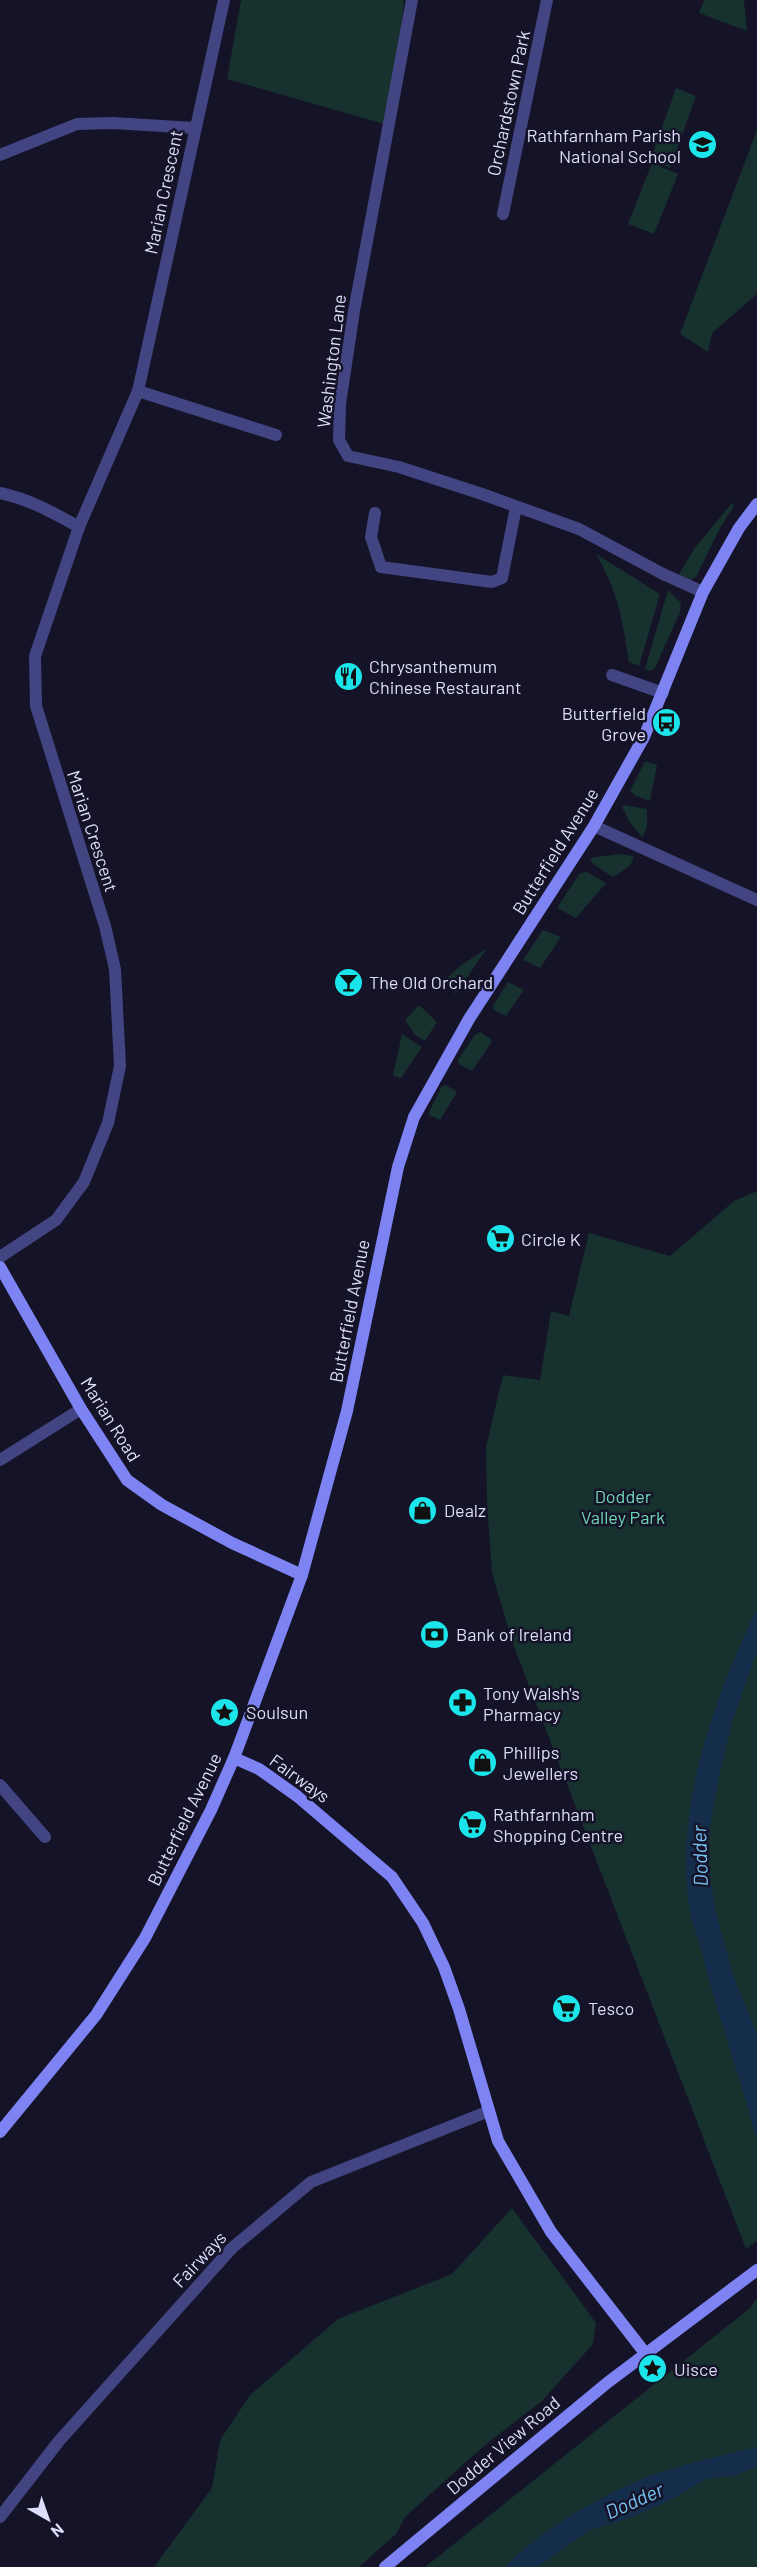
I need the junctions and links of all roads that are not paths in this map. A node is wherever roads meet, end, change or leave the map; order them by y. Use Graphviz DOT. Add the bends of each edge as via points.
graph roads {
  1 [pos="224,0"];
  2 [pos="411,0"];
  3 [pos="547,0"];
  4 [pos="195,128"];
  5 [pos="0,155"];
  6 [pos="503,214"];
  7 [pos="138,391"];
  8 [pos="276,435"];
  9 [pos="0,494"];
  10 [pos="757,504"];
  11 [pos="516,507"];
  12 [pos="375,513"];
  13 [pos="79,527"];
  14 [pos="703,592"];
  15 [pos="612,675"];
  16 [pos="663,693"];
  17 [pos="594,826"];
  18 [pos="757,900"];
  19 [pos="0,1257"];
  20 [pos="0,1267"];
  21 [pos="81,1408"];
  22 [pos="0,1460"];
  23 [pos="302,1575"];
  24 [pos="234,1758"];
  25 [pos="0,1785"];
  26 [pos="45,1837"];
  27 [pos="489,2112"];
  28 [pos="0,2132"];
  29 [pos="757,2270"];
  30 [pos="645,2353"];
  31 [pos="0,2517"];
  32 [pos="386,2567"];
  1 -- 4 [label="street, Marian Crescent"];
  2 -- 11 [label="street, Washington Lane" via="354,311 340,404 339,440 348,456 399,467"];
  3 -- 6 [label="street, Orchardstown Park"];
  4 -- 5 [label="street" via="77,124"];
  4 -- 7 [label="street, Marian Crescent"];
  7 -- 8 [label="street"];
  7 -- 13 [label="street, Marian Crescent"];
  9 -- 13 [label="street" via="46,509"];
  10 -- 14 [label="main road, Butterfield Avenue"];
  11 -- 12 [label="street" via="502,578 492,582 381,567 371,537"];
  11 -- 14 [label="street, Washington Lane" via="579,530"];
  13 -- 19 [label="street, Marian Crescent" via="35,656 36,706 105,926 115,969 120,1066 108,1123 84,1182 56,1220"];
  14 -- 16 [label="main road, Butterfield Avenue"];
  15 -- 16 [label="street"];
  16 -- 17 [label="main road, Butterfield Avenue" via="644,737"];
  17 -- 18 [label="street"];
  17 -- 23 [label="main road, Butterfield Avenue" via="469,1019 414,1117 398,1167 347,1411"];
  20 -- 21 [label="main road, Marian Road"];
  21 -- 22 [label="street"];
  21 -- 23 [label="main road, Marian Road" via="128,1480 162,1505 222,1538"];
  23 -- 24 [label="main road, Butterfield Avenue"];
  24 -- 27 [label="main road, Fairways" via="260,1769 297,1796 392,1877 423,1923 444,1967"];
  24 -- 28 [label="main road, Butterfield Avenue" via="145,1938 96,2015"];
  25 -- 26 [label="street"];
  27 -- 30 [label="main road, Fairways" via="498,2141 551,2232"];
  27 -- 31 [label="street, Fairways" via="311,2182 232,2248 59,2441"];
  29 -- 30 [label="main road, Dodder View Road"];
  30 -- 32 [label="main road, Dodder View Road"];
}
